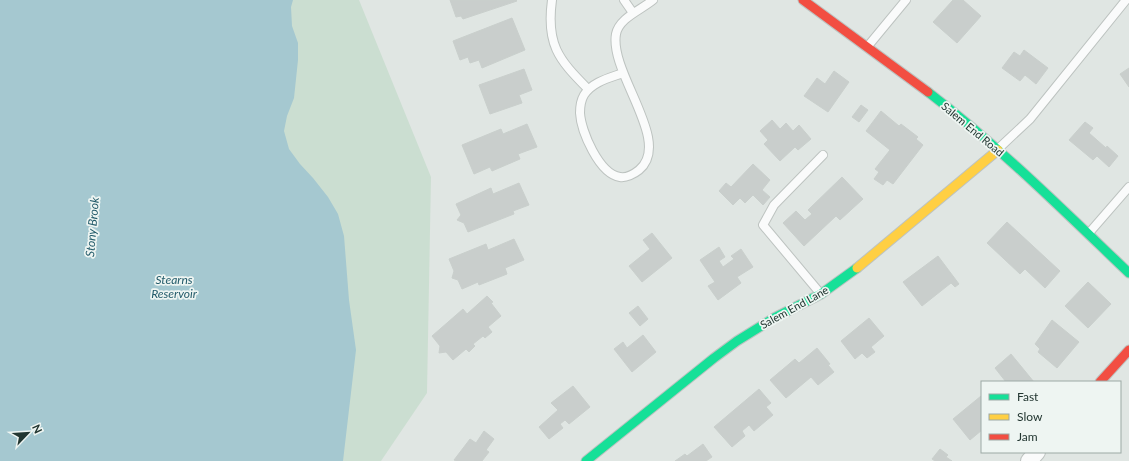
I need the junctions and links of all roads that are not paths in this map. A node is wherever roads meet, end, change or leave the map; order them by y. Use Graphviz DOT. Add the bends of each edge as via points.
graph roads {
  1 [pos="552,0"];
  2 [pos="624,0"];
  3 [pos="653,0"];
  4 [pos="803,0"];
  5 [pos="906,0"];
  6 [pos="1126,0"];
  7 [pos="633,13"];
  8 [pos="868,46"];
  9 [pos="623,73"];
  10 [pos="588,89"];
  11 [pos="998,150"];
  12 [pos="823,155"];
  13 [pos="1129,187"];
  14 [pos="1088,234"];
  15 [pos="1129,273"];
  16 [pos="821,294"];
  17 [pos="1129,350"];
  18 [pos="1101,381"];
  19 [pos="1036,453"];
  20 [pos="586,461"];
  21 [pos="1029,461"];
  1 -- 10 [label="lane" via="550,30 553,43 567,66"];
  2 -- 7 [label="lane"];
  3 -- 7 [label="lane"];
  4 -- 8 [label="street, Salem End Road"];
  5 -- 8 [label="lane"];
  6 -- 11 [label="lane" via="1030,119"];
  7 -- 9 [label="lane" via="619,26 616,33 617,51"];
  8 -- 11 [label="street, Salem End Road"];
  9 -- 10 [label="lane" via="605,79"];
  9 -- 10 [label="lane" via="641,115 650,151 644,166 628,176 619,177 604,168 596,157 585,133 580,113 582,100"];
  11 -- 14 [label="street, Salem End Road"];
  11 -- 16 [label="street, Salem End Lane" via="886,245"];
  12 -- 16 [label="lane" via="774,205 763,225"];
  13 -- 14 [label="lane"];
  14 -- 15 [label="street, Salem End Road"];
  16 -- 20 [label="street, Salem End Lane" via="774,318 737,341"];
  17 -- 18 [label="street"];
  19 -- 21 [label="street"];
}
